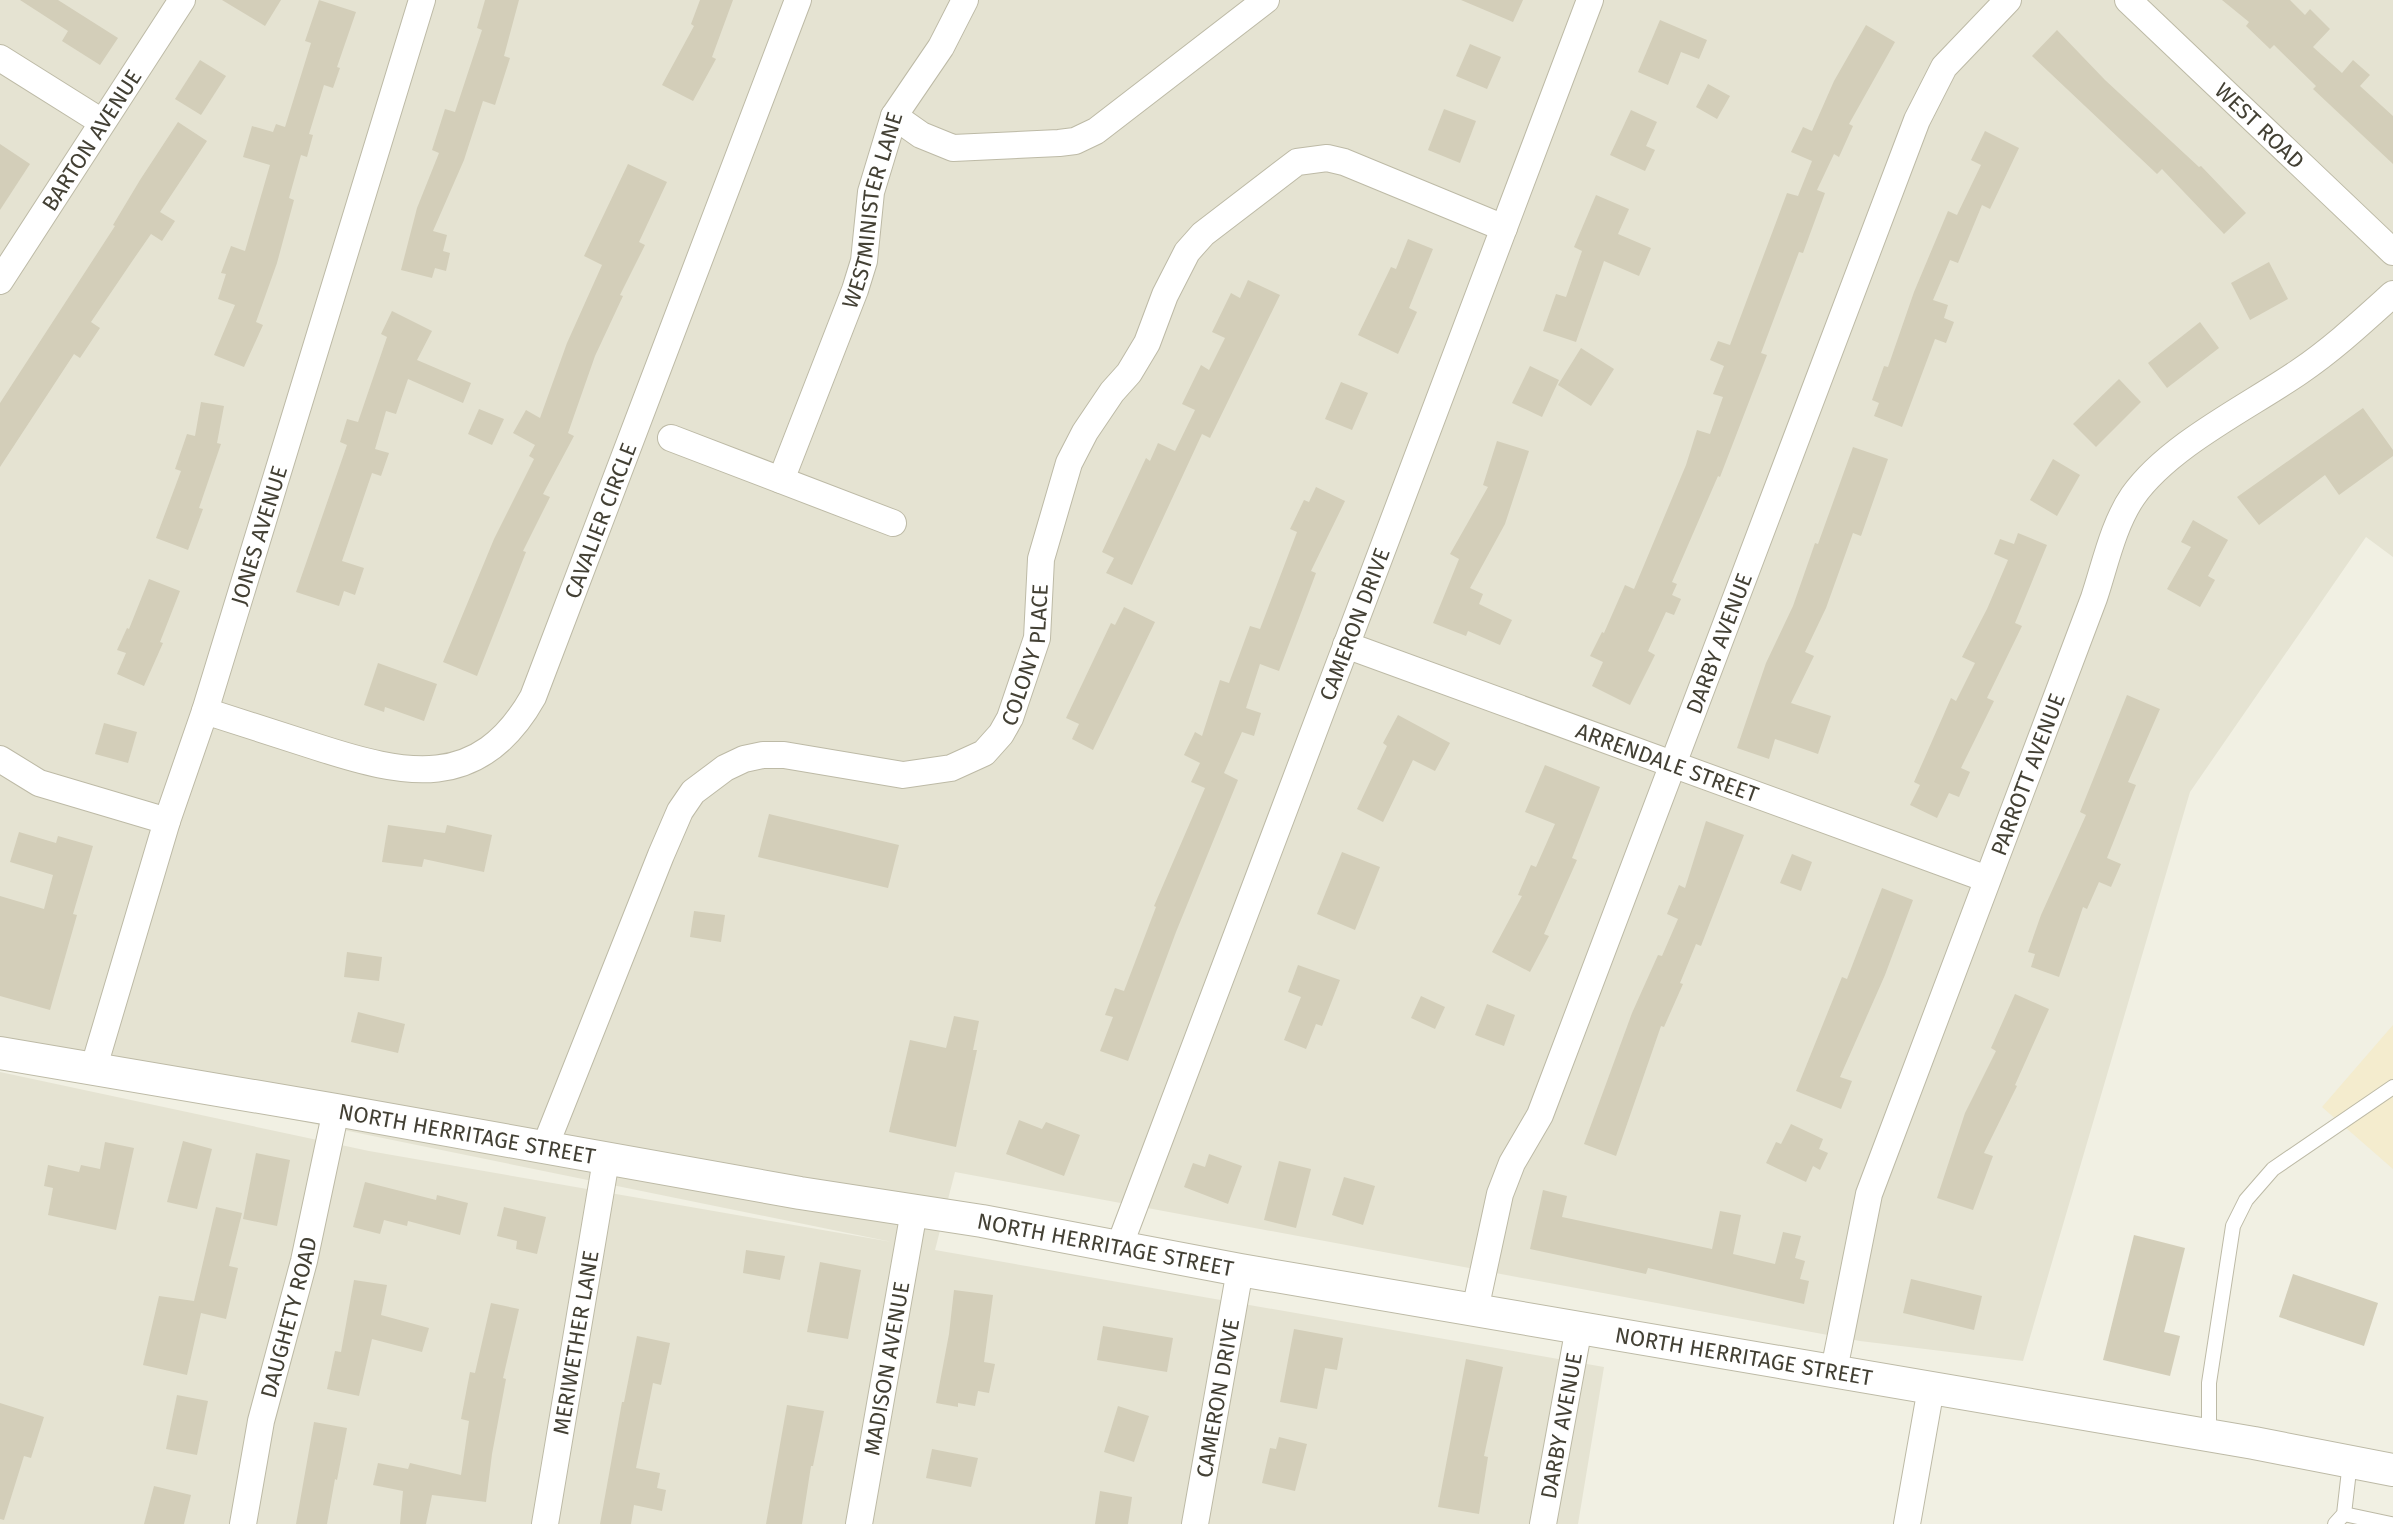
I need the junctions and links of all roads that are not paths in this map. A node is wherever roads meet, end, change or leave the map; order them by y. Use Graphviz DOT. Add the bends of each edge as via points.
graph roads {
  1 [pos="182,0"];
  2 [pos="422,0"];
  3 [pos="798,0"];
  4 [pos="965,0"];
  5 [pos="1266,0"];
  6 [pos="1590,0"];
  7 [pos="2008,0"];
  8 [pos="2128,0"];
  9 [pos="0,58"];
  10 [pos="894,116"];
  11 [pos="102,122"];
  12 [pos="1504,228"];
  13 [pos="2393,252"];
  14 [pos="0,281"];
  15 [pos="2393,294"];
  16 [pos="671,438"];
  17 [pos="781,480"];
  18 [pos="893,523"];
  19 [pos="1346,645"];
  20 [pos="205,711"];
  21 [pos="0,759"];
  22 [pos="1672,764"];
  23 [pos="167,821"];
  24 [pos="1987,879"];
  25 [pos="0,1053"];
  26 [pos="93,1070"];
  27 [pos="2393,1087"];
  28 [pos="336,1110"];
  29 [pos="544,1149"];
  30 [pos="606,1160"];
  31 [pos="914,1211"];
  32 [pos="1119,1247"];
  33 [pos="1240,1270"];
  34 [pos="1475,1310"];
  35 [pos="1579,1327"];
  36 [pos="1834,1370"];
  37 [pos="1931,1388"];
  38 [pos="2210,1436"];
  39 [pos="2350,1462"];
  40 [pos="2393,1470"];
  41 [pos="2339,1519"];
  42 [pos="243,1524"];
  43 [pos="545,1524"];
  44 [pos="859,1524"];
  45 [pos="1195,1524"];
  46 [pos="1543,1524"];
  47 [pos="1907,1524"];
  48 [pos="2391,1524"];
  1 -- 11 [label="street, BARTON AVENUE"];
  2 -- 20 [label="street, JONES AVENUE"];
  3 -- 20 [label="street, CAVALIER CIRCLE" via="533,697 507,734 468,760 415,771 369,763"];
  4 -- 10 [label="street" via="941,47"];
  5 -- 10 [label="street, WESTMINISTER LANE" via="1096,131 1075,141 953,148"];
  6 -- 12 [label="street, CAMERON DRIVE"];
  7 -- 22 [label="street, DARBY AVENUE" via="1944,67 1929,93"];
  8 -- 13 [label="street, WEST ROAD"];
  9 -- 11 [label="street"];
  10 -- 17 [label="street, WESTMINISTER LANE" via="871,192 864,261"];
  11 -- 14 [label="street, BARTON AVENUE"];
  12 -- 19 [label="street, CAMERON DRIVE"];
  12 -- 29 [label="street, COLONY PLACE" via="1327,158 1297,162 1203,234 1176,270 1147,343 1069,463 1041,559 1037,638 1001,734 968,762 928,773 903,775 763,755 725,768 693,792 661,855"];
  15 -- 24 [label="street, PARROTT AVENUE" via="2298,373 2162,465 2130,499"];
  16 -- 17 [label="street"];
  17 -- 18 [label="street"];
  19 -- 22 [label="street, ARRENDALE STREET"];
  19 -- 32 [label="street, CAMERON DRIVE"];
  20 -- 23 [label="street, JONES AVENUE"];
  21 -- 23 [label="street" via="39,783"];
  22 -- 24 [label="street, ARRENDALE STREET"];
  22 -- 34 [label="street, DARBY AVENUE" via="1540,1115 1500,1194"];
  23 -- 26 [label="street, JONES AVENUE"];
  24 -- 36 [label="street, PARROTT AVENUE" via="1869,1194"];
  25 -- 26 [label="street, NORTH HERRITAGE STREET"];
  26 -- 28 [label="street, NORTH HERRITAGE STREET"];
  27 -- 38 [label="lane" via="2273,1169 2246,1200 2233,1226 2209,1383"];
  28 -- 29 [label="street, NORTH HERRITAGE STREET"];
  28 -- 42 [label="street, DAUGHETY ROAD" via="304,1261 261,1421"];
  29 -- 30 [label="street, NORTH HERRITAGE STREET"];
  30 -- 31 [label="street, NORTH HERRITAGE STREET"];
  30 -- 43 [label="street, MERIWETHER LANE"];
  31 -- 32 [label="street, NORTH HERRITAGE STREET"];
  31 -- 44 [label="street, MADISON AVENUE"];
  32 -- 33 [label="street, NORTH HERRITAGE STREET"];
  33 -- 34 [label="street, NORTH HERRITAGE STREET"];
  33 -- 45 [label="street, CAMERON DRIVE"];
  34 -- 35 [label="street, NORTH HERRITAGE STREET"];
  35 -- 36 [label="street, NORTH HERRITAGE STREET"];
  35 -- 46 [label="street, DARBY AVENUE"];
  36 -- 37 [label="street, NORTH HERRITAGE STREET"];
  37 -- 38 [label="street, NORTH HERRITAGE STREET"];
  37 -- 47 [label="street"];
  38 -- 39 [label="street, NORTH HERRITAGE STREET"];
  39 -- 40 [label="street, NORTH HERRITAGE STREET"];
  39 -- 41 [label="lane"];
  41 -- 48 [label="lane"];
}
